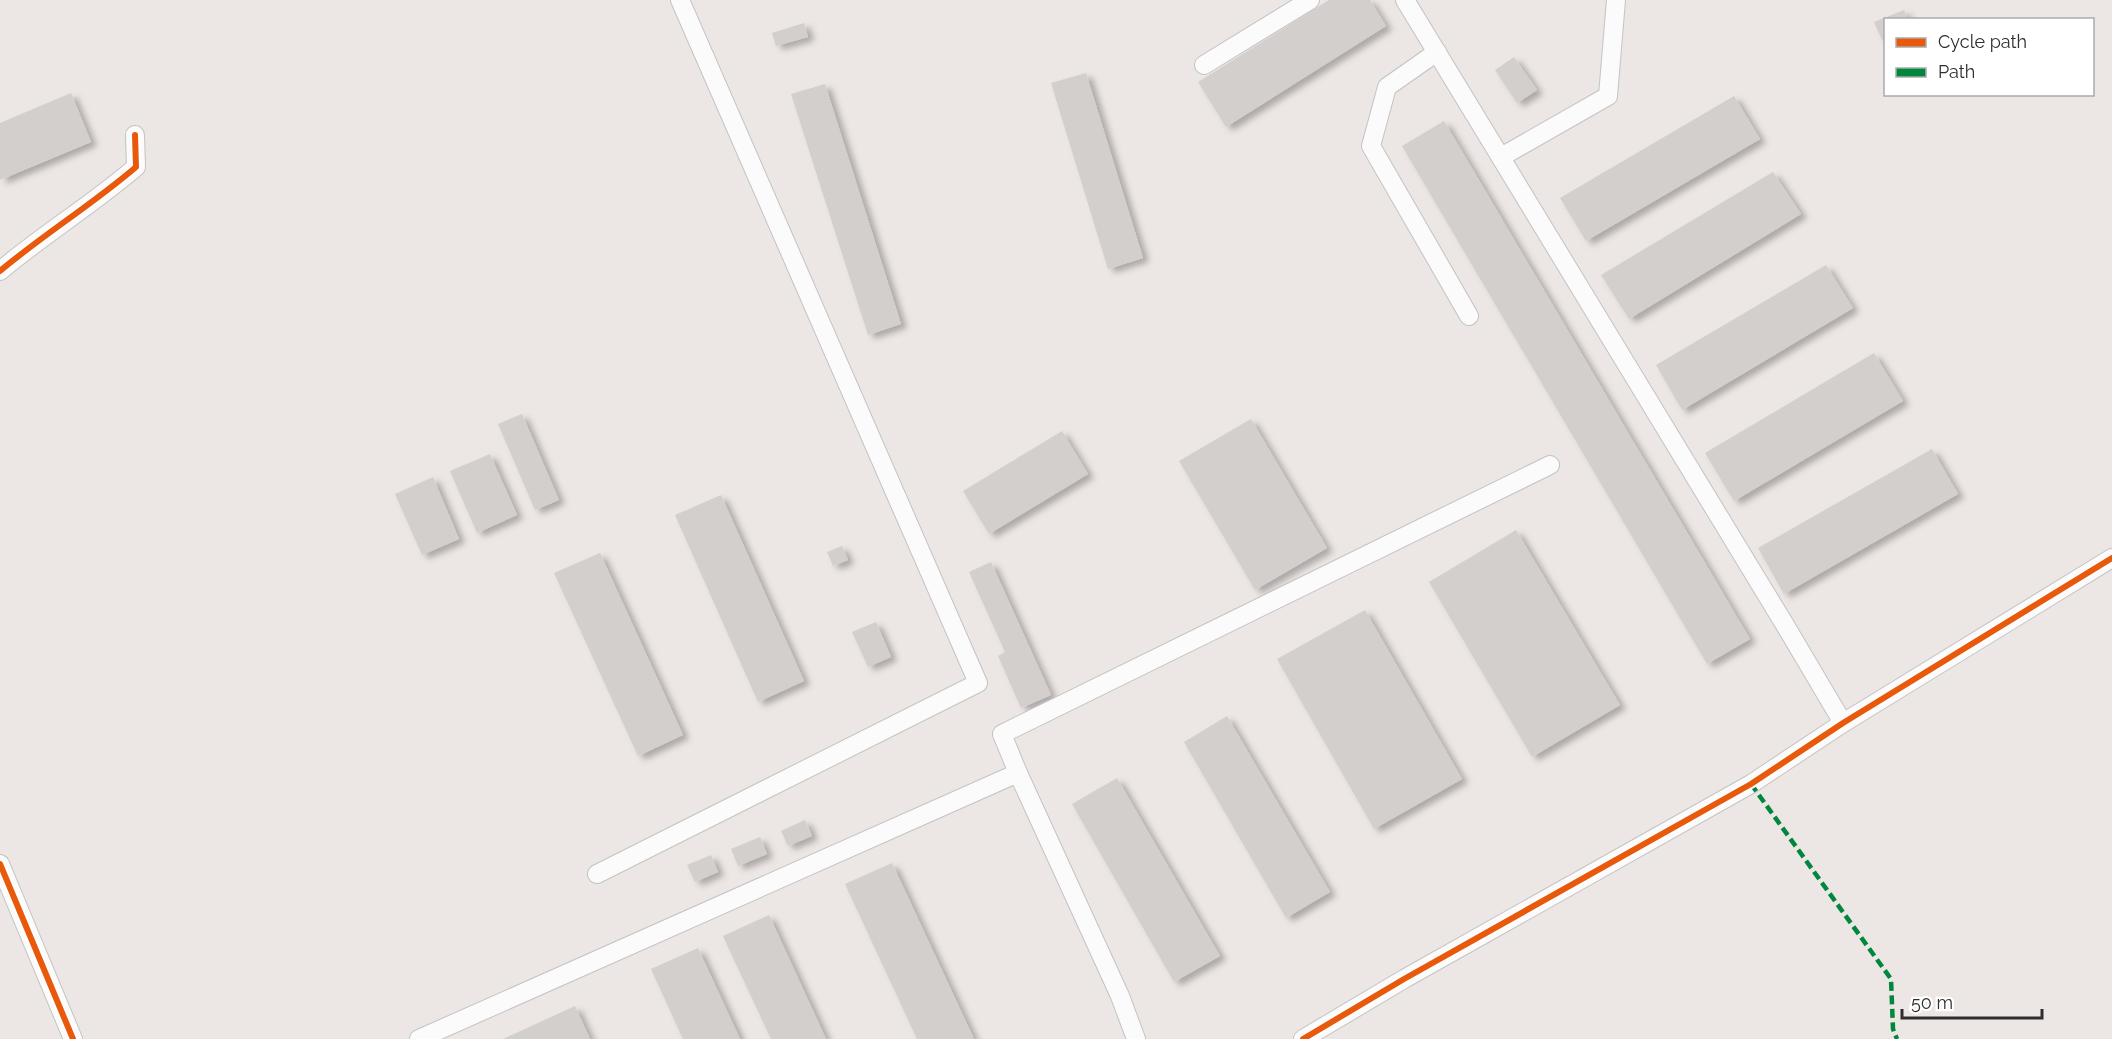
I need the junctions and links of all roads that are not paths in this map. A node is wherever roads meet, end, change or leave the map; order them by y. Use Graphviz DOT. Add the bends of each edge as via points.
graph roads {
  1 [pos="680,0"];
  2 [pos="1310,0"];
  3 [pos="1406,0"];
  4 [pos="1616,0"];
  5 [pos="1437,52"];
  6 [pos="1204,65"];
  7 [pos="135,135"];
  8 [pos="1501,157"];
  9 [pos="0,271"];
  10 [pos="1469,316"];
  11 [pos="1550,465"];
  12 [pos="2112,558"];
  13 [pos="1843,723"];
  14 [pos="1018,773"];
  15 [pos="0,864"];
  16 [pos="597,874"];
  17 [pos="73,1039"];
  18 [pos="419,1039"];
  19 [pos="1136,1039"];
  20 [pos="1303,1039"];
  1 -- 16 [label="street" via="978,683"];
  2 -- 6 [label="street"];
  3 -- 5 [label="street"];
  4 -- 8 [label="street" via="1608,96"];
  5 -- 8 [label="street"];
  5 -- 10 [label="street" via="1387,87 1371,146"];
  7 -- 9 [label="street" via="136,167"];
  8 -- 13 [label="street"];
  11 -- 14 [label="street" via="1002,734"];
  12 -- 13 [label="street"];
  13 -- 20 [label="street" via="1751,784"];
  14 -- 18 [label="street"];
  14 -- 19 [label="street"];
  15 -- 17 [label="street"];
}
